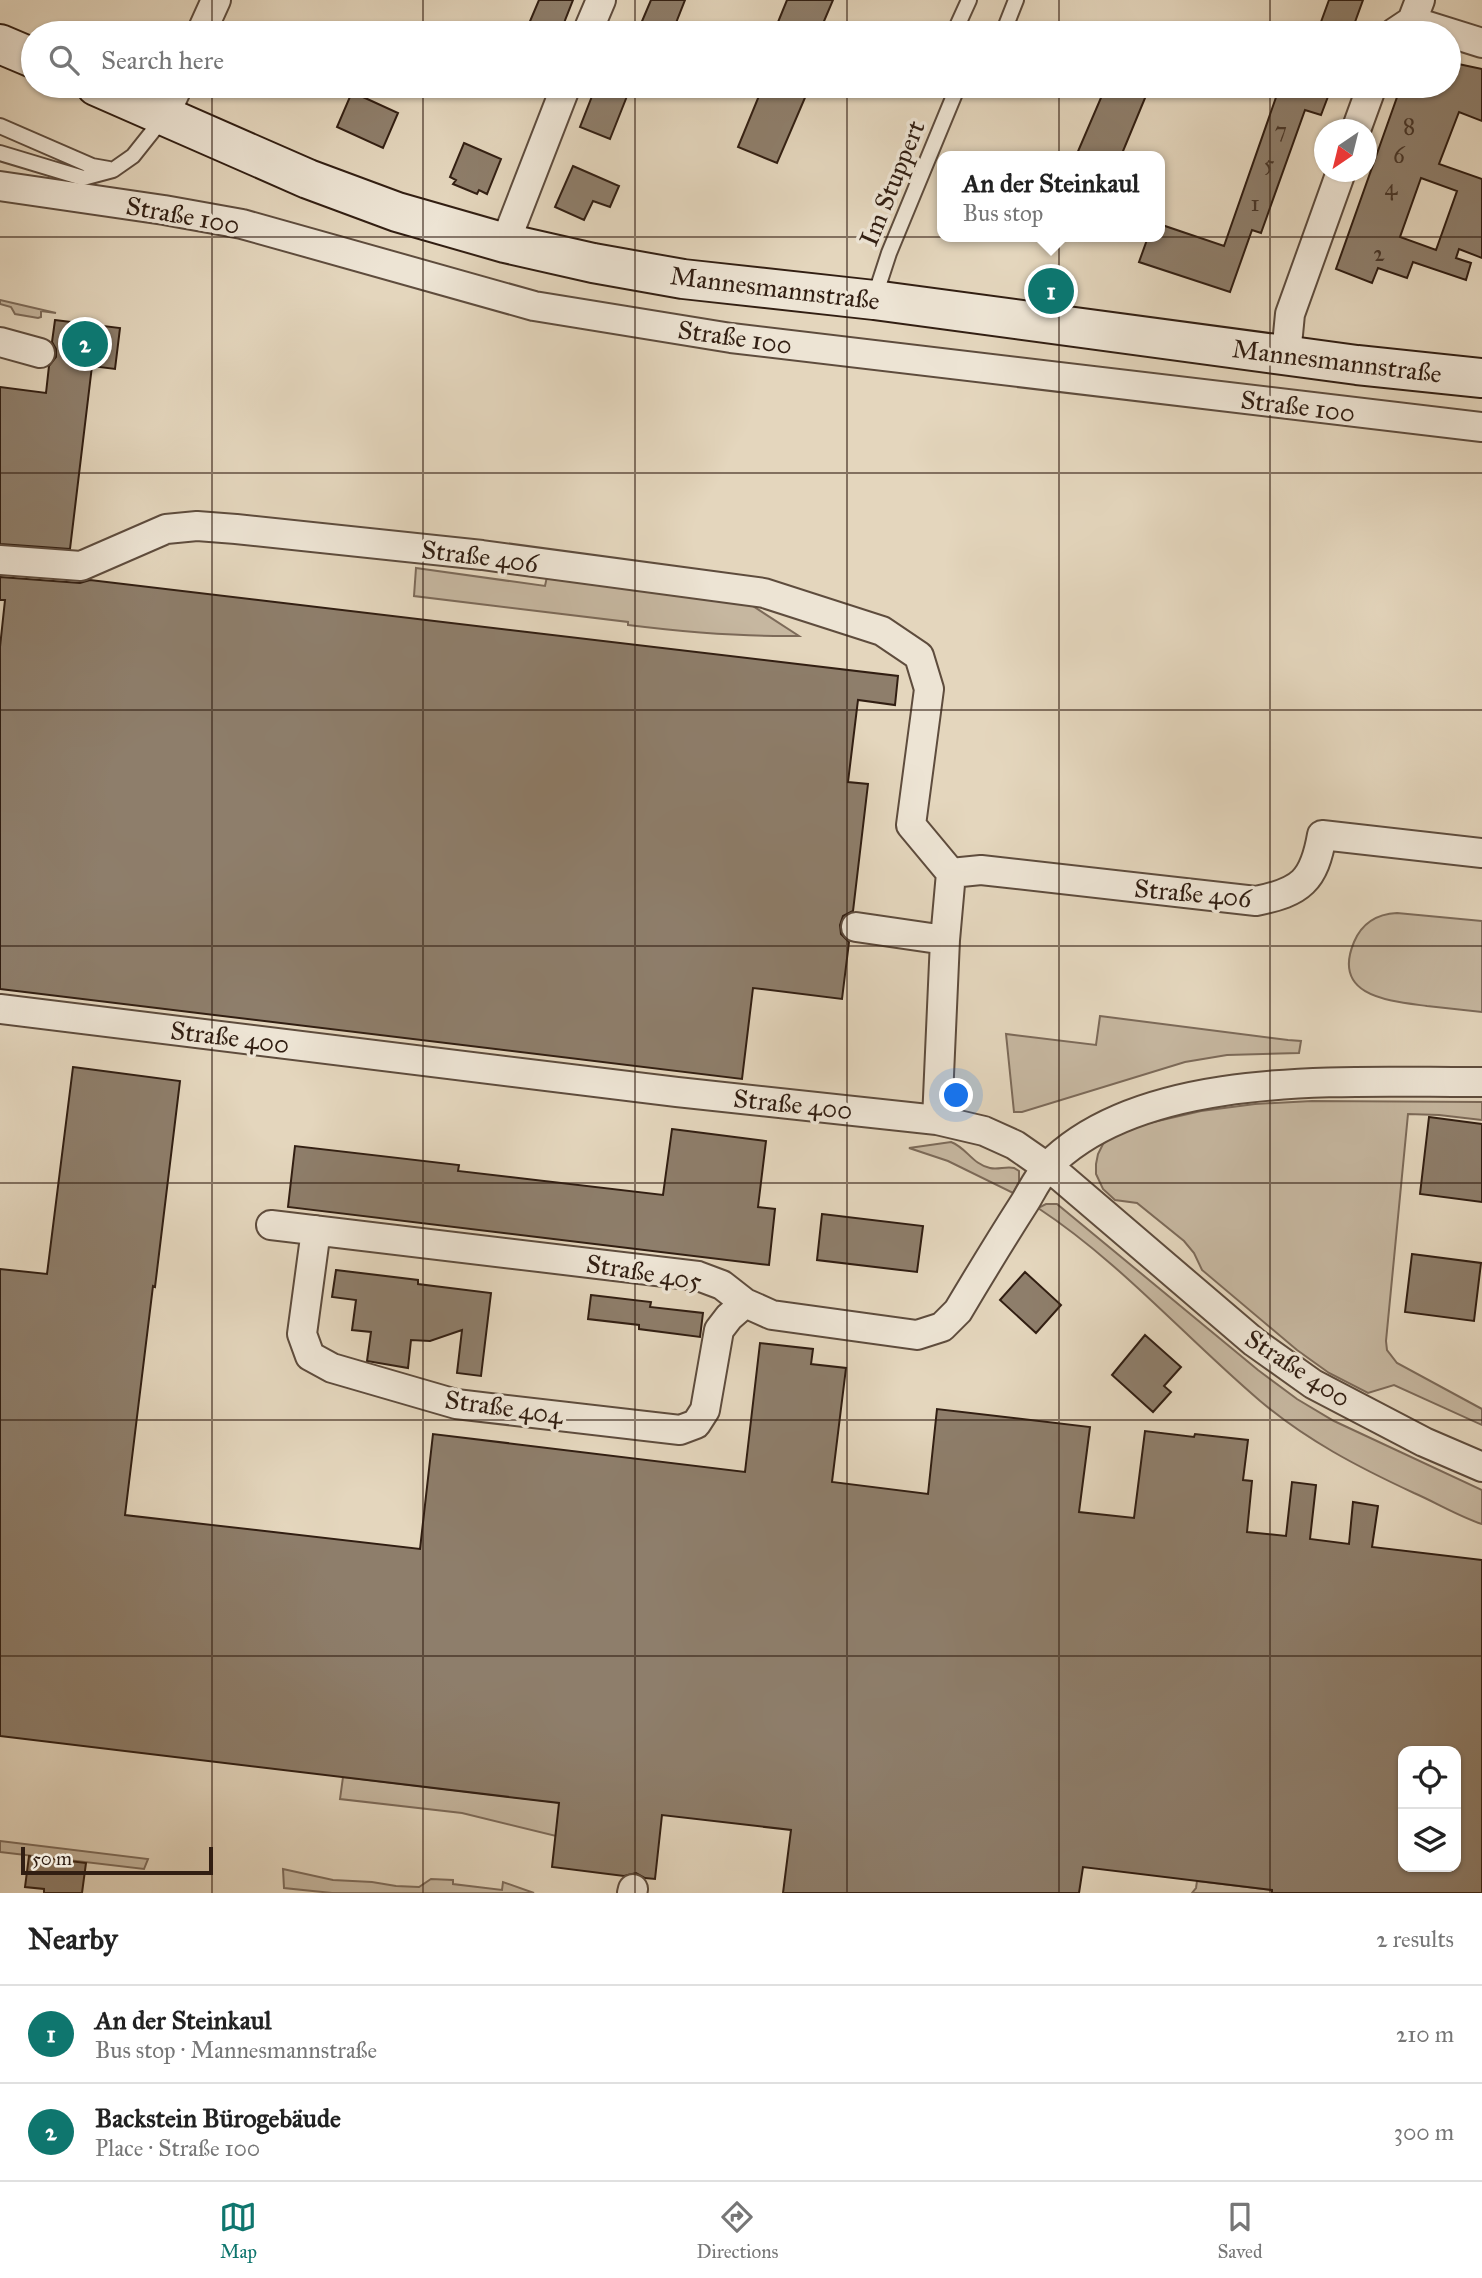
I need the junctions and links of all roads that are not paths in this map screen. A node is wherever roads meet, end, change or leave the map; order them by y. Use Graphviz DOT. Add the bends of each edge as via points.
graph roads {
  1 [pos="216,0"];
  2 [pos="601,0"];
  3 [pos="969,0"];
  4 [pos="1016,0"];
  5 [pos="206,21"];
  6 [pos="592,21"];
  7 [pos="959,21"];
  8 [pos="1008,21"];
  9 [pos="1461,36"];
  10 [pos="1482,43"];
  11 [pos="0,44"];
  12 [pos="21,53"];
  13 [pos="561,98"];
  14 [pos="953,98"];
  15 [pos="1368,98"];
  16 [pos="171,101"];
  17 [pos="1360,119"];
  18 [pos="0,126"];
  19 [pos="0,153"];
  20 [pos="113,170"];
  21 [pos="1337,182"];
  22 [pos="0,186"];
  23 [pos="505,243"];
  24 [pos="874,300"];
  25 [pos="0,342"];
  26 [pos="40,353"];
  27 [pos="1286,355"];
  28 [pos="1482,378"];
  29 [pos="1482,427"];
  30 [pos="0,560"];
  31 [pos="1482,853"];
  32 [pos="951,873"];
  33 [pos="856,927"];
  34 [pos="945,940"];
  35 [pos="0,1009"];
  36 [pos="1482,1082"];
  37 [pos="937,1120"];
  38 [pos="1047,1167"];
  39 [pos="271,1225"];
  40 [pos="316,1230"];
  41 [pos="745,1303"];
  42 [pos="1482,1467"];
  1 -- 5 [label="street"];
  2 -- 6 [label="street"];
  3 -- 7 [label="lane"];
  4 -- 8 [label="lane"];
  9 -- 10 [label="street"];
  11 -- 12 [label="main road"];
  13 -- 23 [label="street"];
  14 -- 24 [label="lane, Im Stuppert"];
  15 -- 17 [label="street"];
  16 -- 20 [label="lane" via="133,156"];
  16 -- 23 [label="main road, Mannesmannstraße" via="307,178 397,212"];
  18 -- 20 [label="lane" via="92,166"];
  19 -- 20 [label="lane" via="83,178"];
  21 -- 27 [label="street" via="1290,314"];
  22 -- 29 [label="street, Straße 100" via="242,224 534,306 731,338"];
  23 -- 24 [label="main road, Mannesmannstraße" via="683,279"];
  24 -- 27 [label="main road, Mannesmannstraße"];
  25 -- 26 [label="street"];
  27 -- 28 [label="main road, Mannesmannstraße"];
  30 -- 32 [label="street, Straße 406" via="81,566 166,528 197,526 700,583 764,593 882,631 919,656 929,689 911,825"];
  31 -- 32 [label="street, Straße 406" via="1322,835 1306,880 1284,895 1256,901 981,870"];
  32 -- 34 [label="street"];
  33 -- 34 [label="street"];
  34 -- 37 [label="street"];
  35 -- 37 [label="street, Straße 400"];
  36 -- 38 [label="street, Straße 405" via="1317,1084 1178,1099 1118,1118"];
  37 -- 38 [label="street, Straße 400" via="984,1131 1016,1145"];
  38 -- 41 [label="street, Straße 405" via="958,1311 942,1327 917,1335 772,1315"];
  38 -- 42 [label="street, Straße 400" via="1254,1342 1313,1384"];
  39 -- 40 [label="street, Straße 405"];
  40 -- 41 [label="street, Straße 405" via="686,1274 722,1285"];
  40 -- 41 [label="street, Straße 404" via="302,1334 310,1356 332,1368 456,1404 680,1430 696,1424 705,1410 719,1330"];
}
